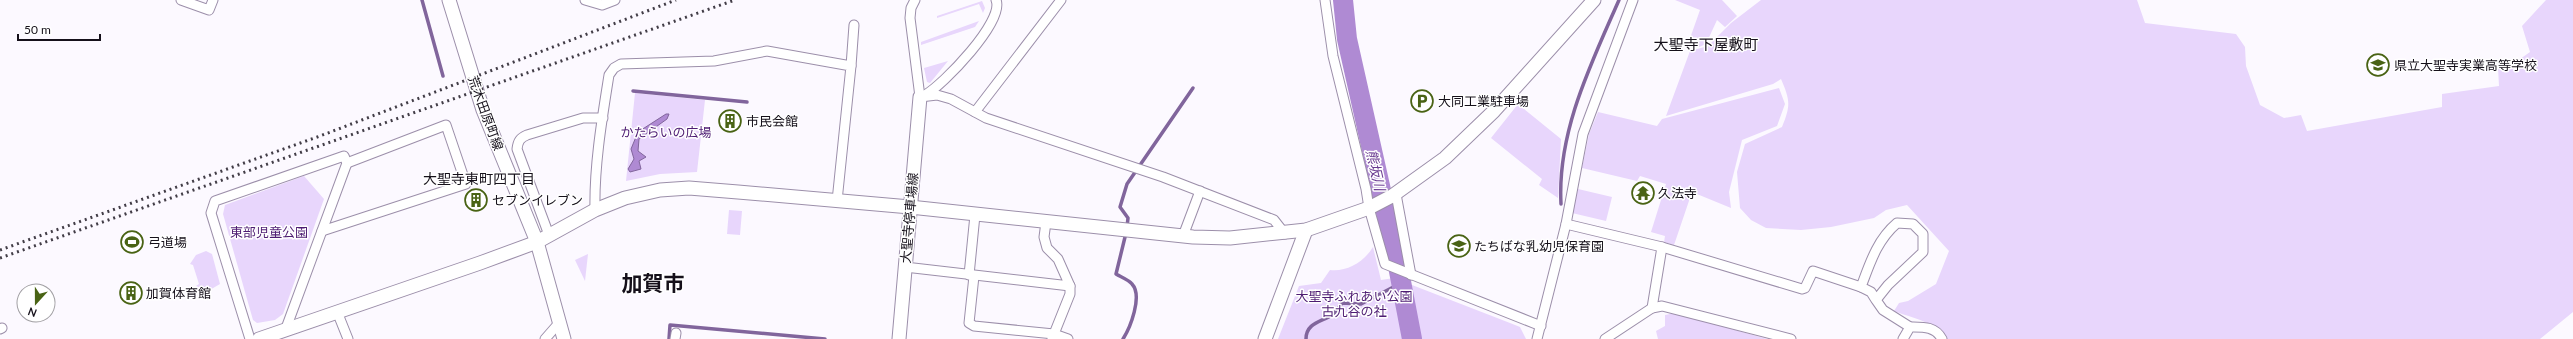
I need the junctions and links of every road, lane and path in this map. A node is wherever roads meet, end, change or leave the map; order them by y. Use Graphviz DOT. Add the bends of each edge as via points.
graph roads {
  1 [pos="181,0"];
  2 [pos="213,0"];
  3 [pos="449,0"];
  4 [pos="585,0"];
  5 [pos="615,0"];
  6 [pos="915,0"];
  7 [pos="996,0"];
  8 [pos="1060,0"];
  9 [pos="1325,0"];
  10 [pos="1594,0"];
  11 [pos="1633,0"];
  12 [pos="854,25"];
  13 [pos="850,66"];
  14 [pos="920,97"];
  15 [pos="975,112"];
  16 [pos="603,118"];
  17 [pos="347,163"];
  18 [pos="1200,191"];
  19 [pos="1394,195"];
  20 [pos="837,201"];
  21 [pos="910,207"];
  22 [pos="1369,208"];
  23 [pos="595,210"];
  24 [pos="975,215"];
  25 [pos="1046,222"];
  26 [pos="1566,224"];
  27 [pos="1306,230"];
  28 [pos="322,231"];
  29 [pos="1285,234"];
  30 [pos="549,235"];
  31 [pos="1183,236"];
  32 [pos="537,242"];
  33 [pos="1662,247"];
  34 [pos="905,267"];
  35 [pos="1410,274"];
  36 [pos="971,275"];
  37 [pos="1070,286"];
  38 [pos="1861,287"];
  39 [pos="1876,300"];
  40 [pos="1652,308"];
  41 [pos="338,314"];
  42 [pos="559,323"];
  43 [pos="1541,326"];
  44 [pos="1910,327"];
  45 [pos="284,331"];
  46 [pos="1053,337"];
  47 [pos="263,338"];
  48 [pos="250,339"];
  49 [pos="348,339"];
  50 [pos="545,339"];
  51 [pos="564,339"];
  52 [pos="899,339"];
  53 [pos="1068,339"];
  54 [pos="1265,339"];
  55 [pos="1537,339"];
  56 [pos="1605,339"];
  57 [pos="1791,339"];
  58 [pos="1903,339"];
  59 [pos="1942,339"];
  1 -- 2 [label="street" via="209,10"];
  3 -- 32 [label="street, 荒木田原町線" via="483,110"];
  4 -- 5 [label="street" via="602,5"];
  6 -- 14 [label="street" via="910,18"];
  7 -- 14 [label="street" via="998,4 992,21 966,56 934,90"];
  8 -- 15 [label="street"];
  9 -- 22 [label="street" via="1333,56"];
  10 -- 19 [label="street" via="1494,111 1445,158"];
  11 -- 26 [label="street" via="1583,134"];
  12 -- 13 [label="street"];
  13 -- 16 [label="street" via="767,51 714,61 621,64 609,75"];
  13 -- 20 [label="street"];
  14 -- 15 [label="street" via="937,95"];
  14 -- 21 [label="street, 大聖寺停車場線"];
  15 -- 18 [label="street" via="1033,135"];
  16 -- 23 [label="street" via="594,190"];
  16 -- 30 [label="street" via="583,118 527,135 517,144"];
  17 -- 28 [label="street"];
  17 -- 28 [label="street" via="446,125 466,184"];
  17 -- 48 [label="street" via="344,156 215,201 210,213"];
  18 -- 29 [label="street" via="1274,220"];
  18 -- 31 [label="street"];
  19 -- 22 [label="street"];
  19 -- 35 [label="street"];
  20 -- 21 [label="street"];
  20 -- 23 [label="street" via="689,188 660,190 625,198"];
  21 -- 24 [label="street"];
  21 -- 34 [label="street, 大聖寺停車場線"];
  22 -- 27 [label="street"];
  22 -- 35 [label="street" via="1385,264"];
  23 -- 30 [label="street"];
  24 -- 25 [label="street"];
  24 -- 36 [label="street"];
  25 -- 31 [label="street"];
  25 -- 37 [label="street" via="1044,237 1047,248 1058,259"];
  26 -- 33 [label="street"];
  26 -- 43 [label="street"];
  27 -- 29 [label="street"];
  27 -- 54 [label="street"];
  28 -- 45 [label="street"];
  29 -- 31 [label="street" via="1230,238"];
  30 -- 32 [label="street"];
  32 -- 41 [label="street"];
  32 -- 42 [label="street, 荒木田原町線"];
  33 -- 38 [label="street" via="1802,289 1805,288 1813,271"];
  33 -- 40 [label="street"];
  34 -- 36 [label="street"];
  34 -- 52 [label="street, 大聖寺停車場線"];
  35 -- 43 [label="street"];
  36 -- 37 [label="street"];
  36 -- 46 [label="street" via="969,323 974,326"];
  37 -- 46 [label="street" via="1070,294"];
  38 -- 39 [label="street" via="1871,292"];
  38 -- 39 [label="street" via="1876,249 1885,234 1897,223 1918,227 1924,238 1923,252"];
  39 -- 44 [label="street" via="1883,310"];
  40 -- 56 [label="street"];
  40 -- 57 [label="street" via="1671,307"];
  41 -- 45 [label="street"];
  41 -- 49 [label="street"];
  42 -- 50 [label="street"];
  42 -- 51 [label="street, 荒木田原町線"];
  43 -- 55 [label="street"];
  44 -- 58 [label="street"];
  44 -- 59 [label="street" via="1928,327 1939,333"];
  45 -- 47 [label="street"];
  46 -- 53 [label="street"];
}
